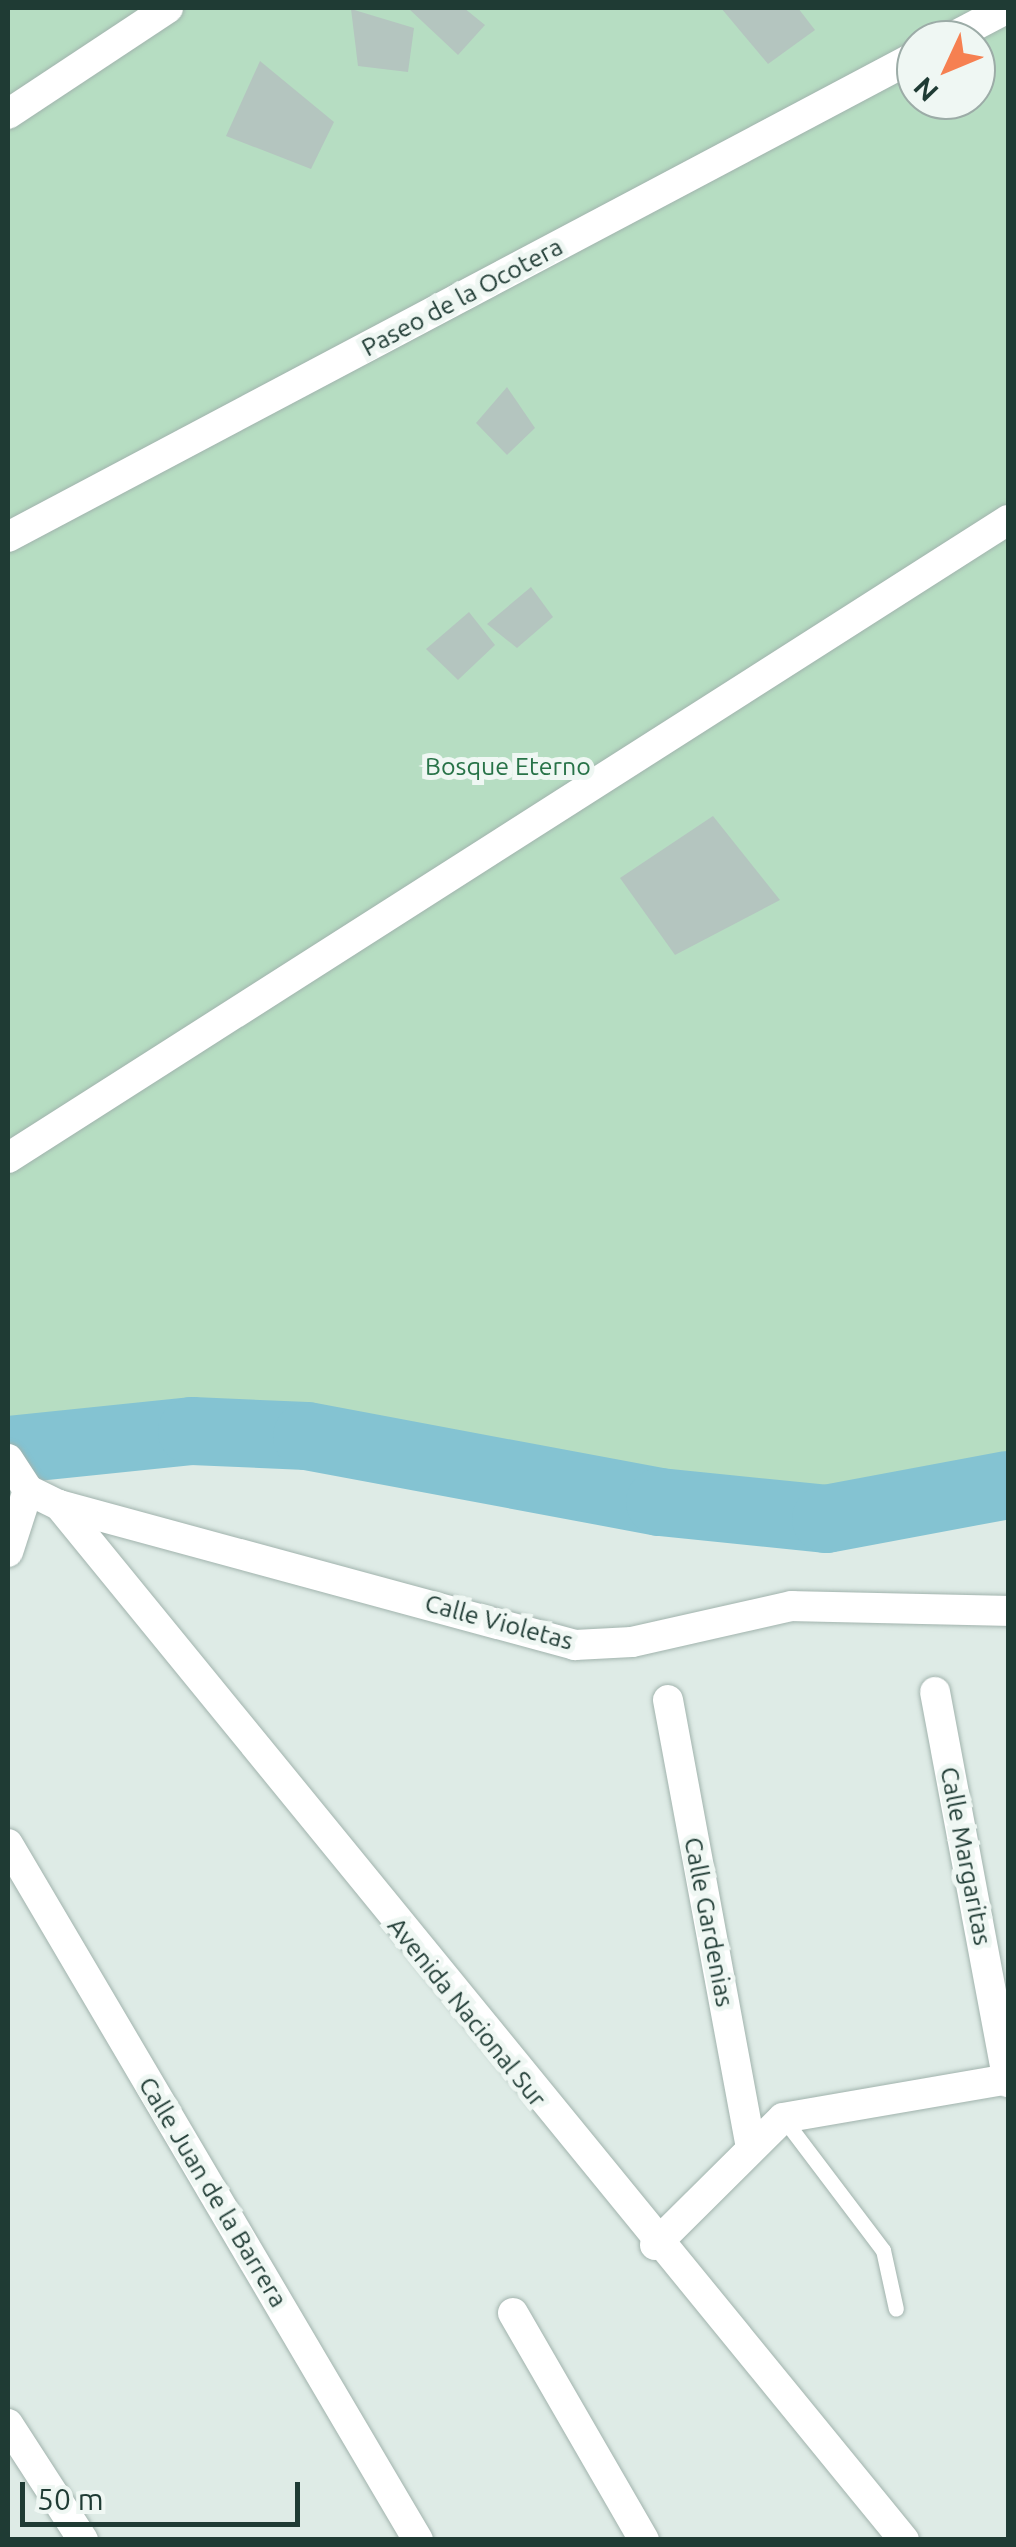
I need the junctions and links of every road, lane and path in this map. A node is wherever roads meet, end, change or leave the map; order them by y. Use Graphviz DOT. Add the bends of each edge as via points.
graph roads {
  1 [pos="168,8"];
  2 [pos="1008,8"];
  3 [pos="985,20"];
  4 [pos="896,67"];
  5 [pos="8,114"];
  6 [pos="1008,520"];
  7 [pos="8,537"];
  8 [pos="8,1158"];
  9 [pos="16,1471"];
  10 [pos="59,1505"];
  11 [pos="8,1552"];
  12 [pos="1008,1611"];
  13 [pos="935,1692"];
  14 [pos="668,1700"];
  15 [pos="8,1844"];
  16 [pos="1008,2081"];
  17 [pos="783,2118"];
  18 [pos="750,2144"];
  19 [pos="655,2245"];
  20 [pos="896,2308"];
  21 [pos="513,2313"];
  22 [pos="8,2424"];
  23 [pos="83,2540"];
  24 [pos="418,2540"];
  25 [pos="644,2540"];
  26 [pos="904,2540"];
  1 -- 5 [label="street"];
  2 -- 3 [label="street"];
  4 -- 7 [label="street, Paseo de la Ocotera"];
  6 -- 8 [label="street"];
  9 -- 10 [label="street, Avenida Nacional Sur"];
  9 -- 11 [label="street"];
  10 -- 12 [label="street, Calle Violetas" via="575,1645 632,1642 792,1606"];
  10 -- 19 [label="street, Avenida Nacional Sur"];
  13 -- 16 [label="street, Calle Margaritas"];
  14 -- 18 [label="street, Calle Gardenias"];
  15 -- 24 [label="street, Calle Juan de la Barrera"];
  16 -- 17 [label="street"];
  17 -- 18 [label="street"];
  17 -- 20 [label="lane" via="884,2250"];
  18 -- 19 [label="street"];
  19 -- 26 [label="street, Avenida Nacional Sur"];
  21 -- 25 [label="street"];
  22 -- 23 [label="street"];
}
